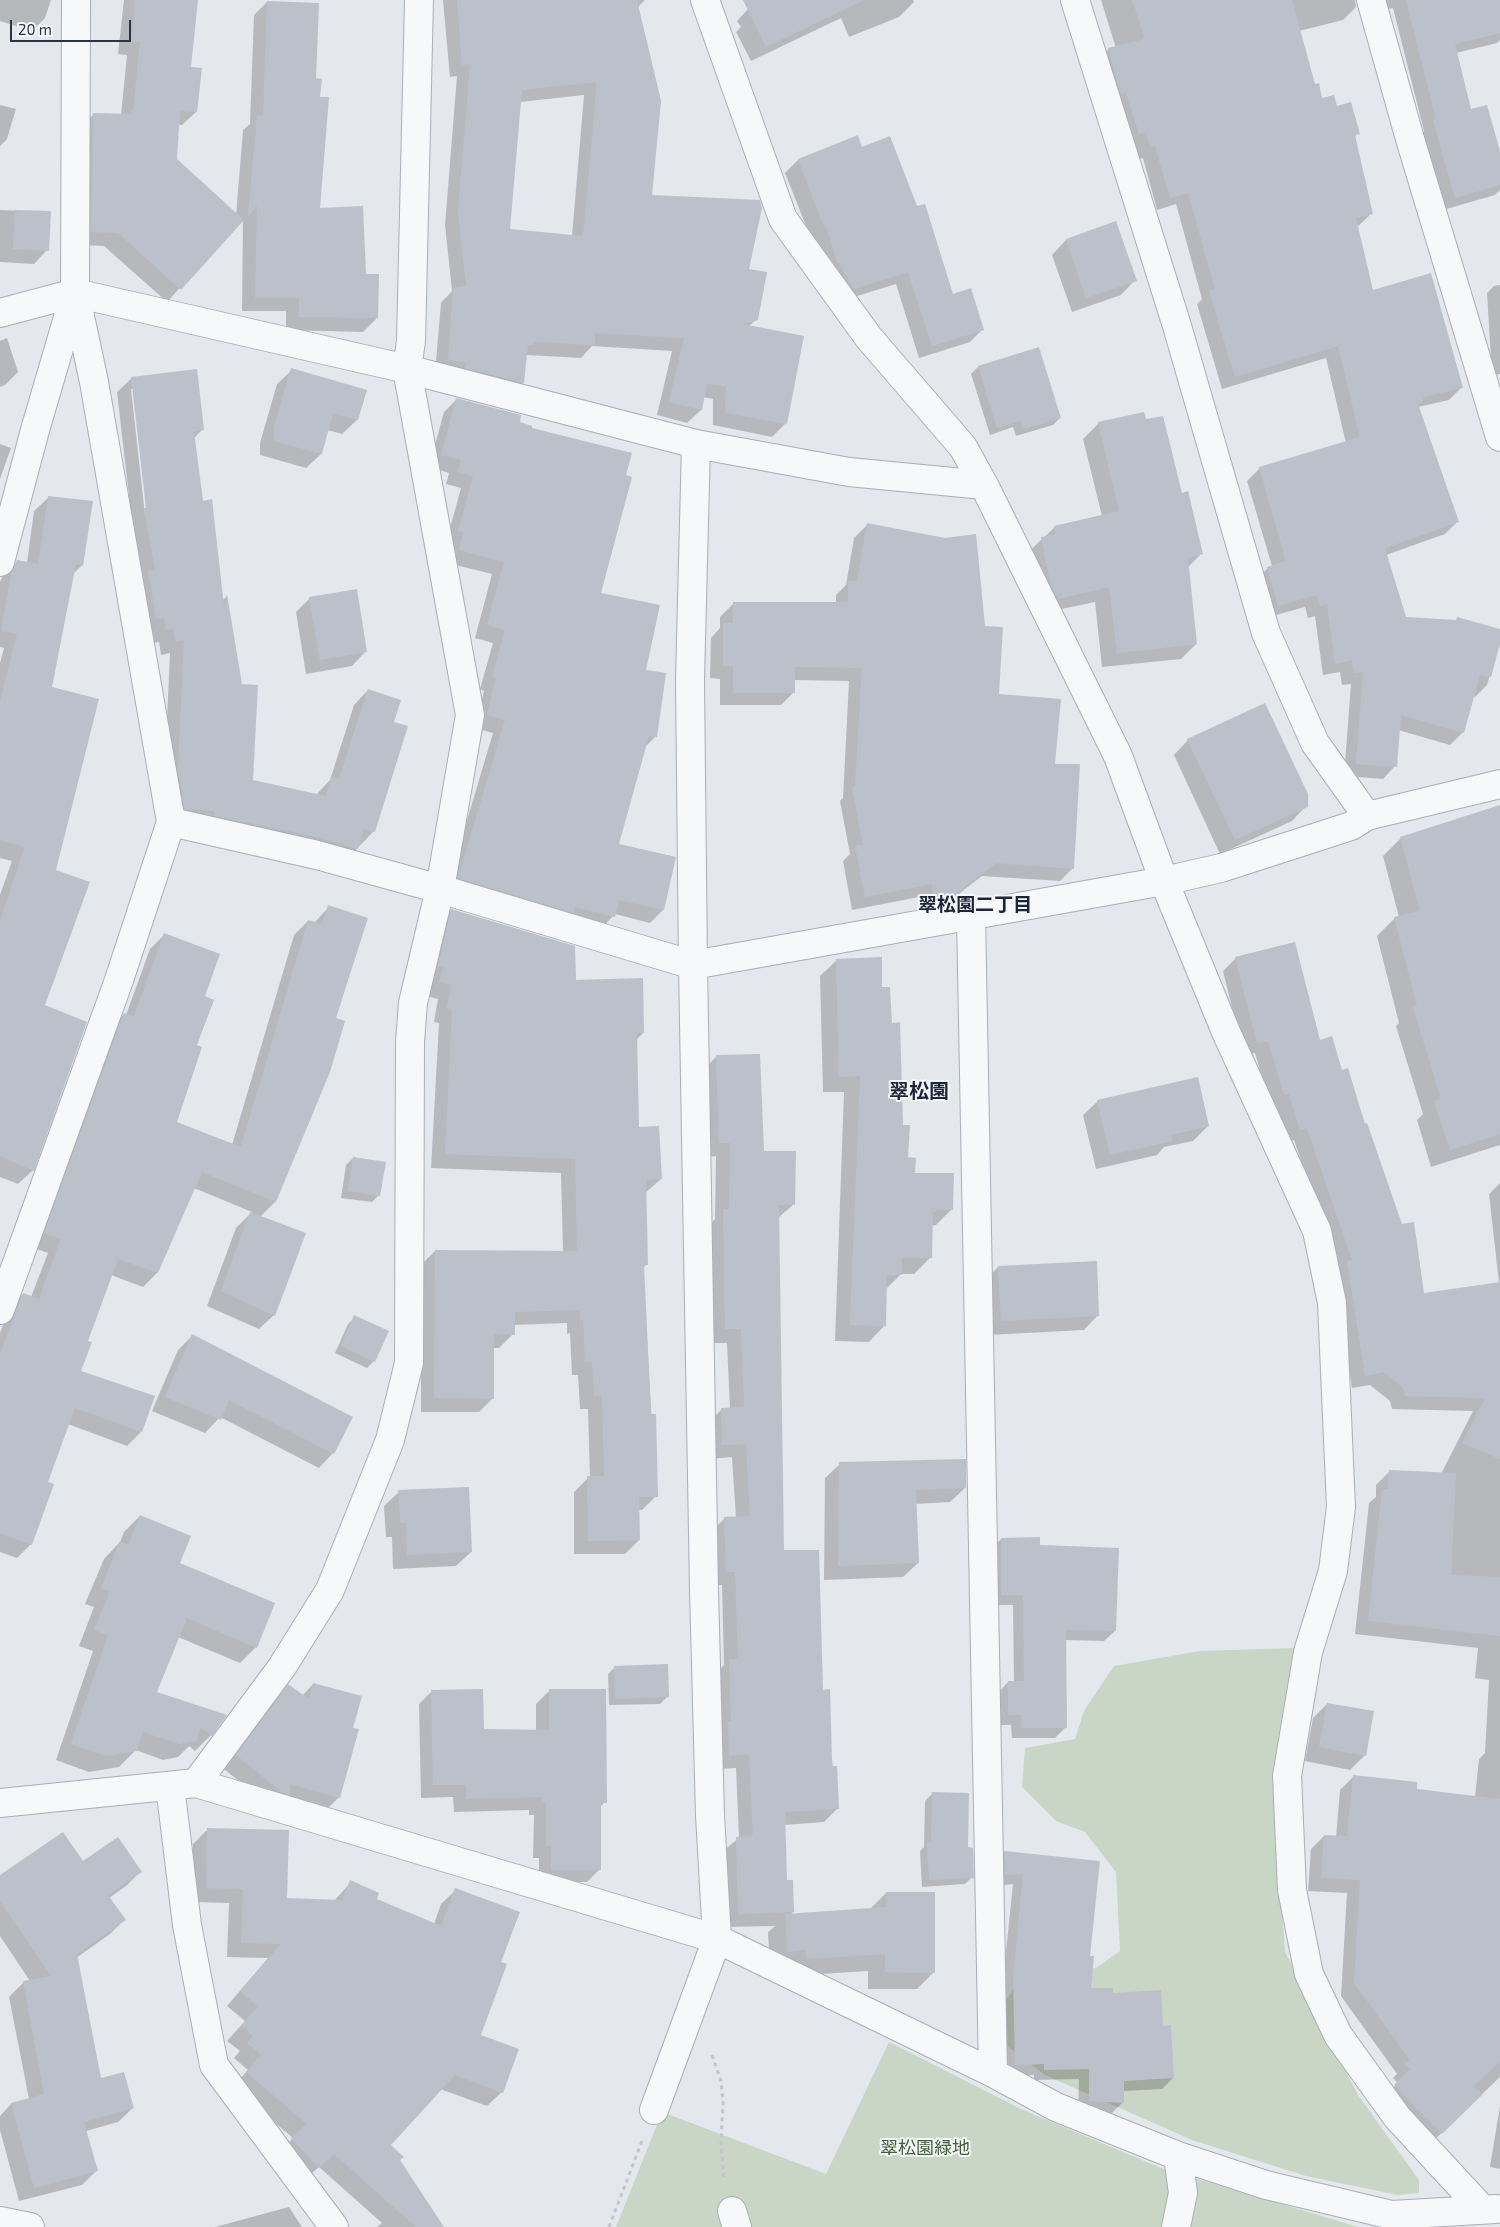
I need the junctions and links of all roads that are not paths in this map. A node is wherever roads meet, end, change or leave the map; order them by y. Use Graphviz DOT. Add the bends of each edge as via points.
graph roads {
  1 [pos="76,0"];
  2 [pos="419,0"];
  3 [pos="705,0"];
  4 [pos="1075,0"];
  5 [pos="1371,0"];
  6 [pos="75,293"];
  7 [pos="0,314"];
  8 [pos="407,369"];
  9 [pos="1500,437"];
  10 [pos="696,444"];
  11 [pos="984,485"];
  12 [pos="0,562"];
  13 [pos="1500,784"];
  14 [pos="1367,816"];
  15 [pos="171,822"];
  16 [pos="1164,881"];
  17 [pos="440,889"];
  18 [pos="971,916"];
  19 [pos="694,965"];
  20 [pos="0,1310"];
  21 [pos="183,1784"];
  22 [pos="0,1803"];
  23 [pos="717,1939"];
  24 [pos="993,2073"];
  25 [pos="654,2110"];
  26 [pos="1178,2156"];
  27 [pos="1491,2209"];
  28 [pos="0,2221"];
  29 [pos="30,2227"];
  30 [pos="334,2227"];
  31 [pos="1176,2227"];
  1 -- 6 [label="street"];
  2 -- 8 [label="street" via="411,341"];
  3 -- 11 [label="street" via="782,218 869,338 963,447"];
  4 -- 14 [label="street" via="1177,326 1266,633 1316,743"];
  5 -- 9 [label="street"];
  6 -- 7 [label="street"];
  6 -- 8 [label="street"];
  6 -- 12 [label="street"];
  6 -- 15 [label="street" via="94,382"];
  8 -- 10 [label="street"];
  8 -- 17 [label="street" via="470,715"];
  10 -- 11 [label="street" via="850,472"];
  10 -- 19 [label="street" via="690,680"];
  11 -- 16 [label="street" via="1118,756"];
  13 -- 14 [label="street"];
  14 -- 16 [label="street" via="1351,826 1222,868"];
  15 -- 17 [label="street" via="317,855"];
  15 -- 20 [label="street" via="119,980"];
  16 -- 18 [label="street"];
  16 -- 27 [label="street" via="1226,1032 1316,1231 1332,1303 1341,1507 1333,1571 1308,1652 1287,1776 1292,1890 1309,1974 1338,2035 1397,2117"];
  17 -- 19 [label="street"];
  17 -- 21 [label="street" via="413,1003 408,1363 390,1440 330,1590 282,1667"];
  18 -- 19 [label="street"];
  18 -- 24 [label="street"];
  19 -- 23 [label="street" via="704,1580 710,1815"];
  21 -- 22 [label="street"];
  21 -- 23 [label="street"];
  21 -- 30 [label="street" via="187,1926 214,2066"];
  23 -- 24 [label="street"];
  23 -- 25 [label="street"];
  24 -- 26 [label="street" via="1056,2107"];
  26 -- 27 [label="street" via="1266,2185 1392,2215"];
  26 -- 31 [label="street" via="1183,2193"];
  28 -- 29 [label="street"];
}
